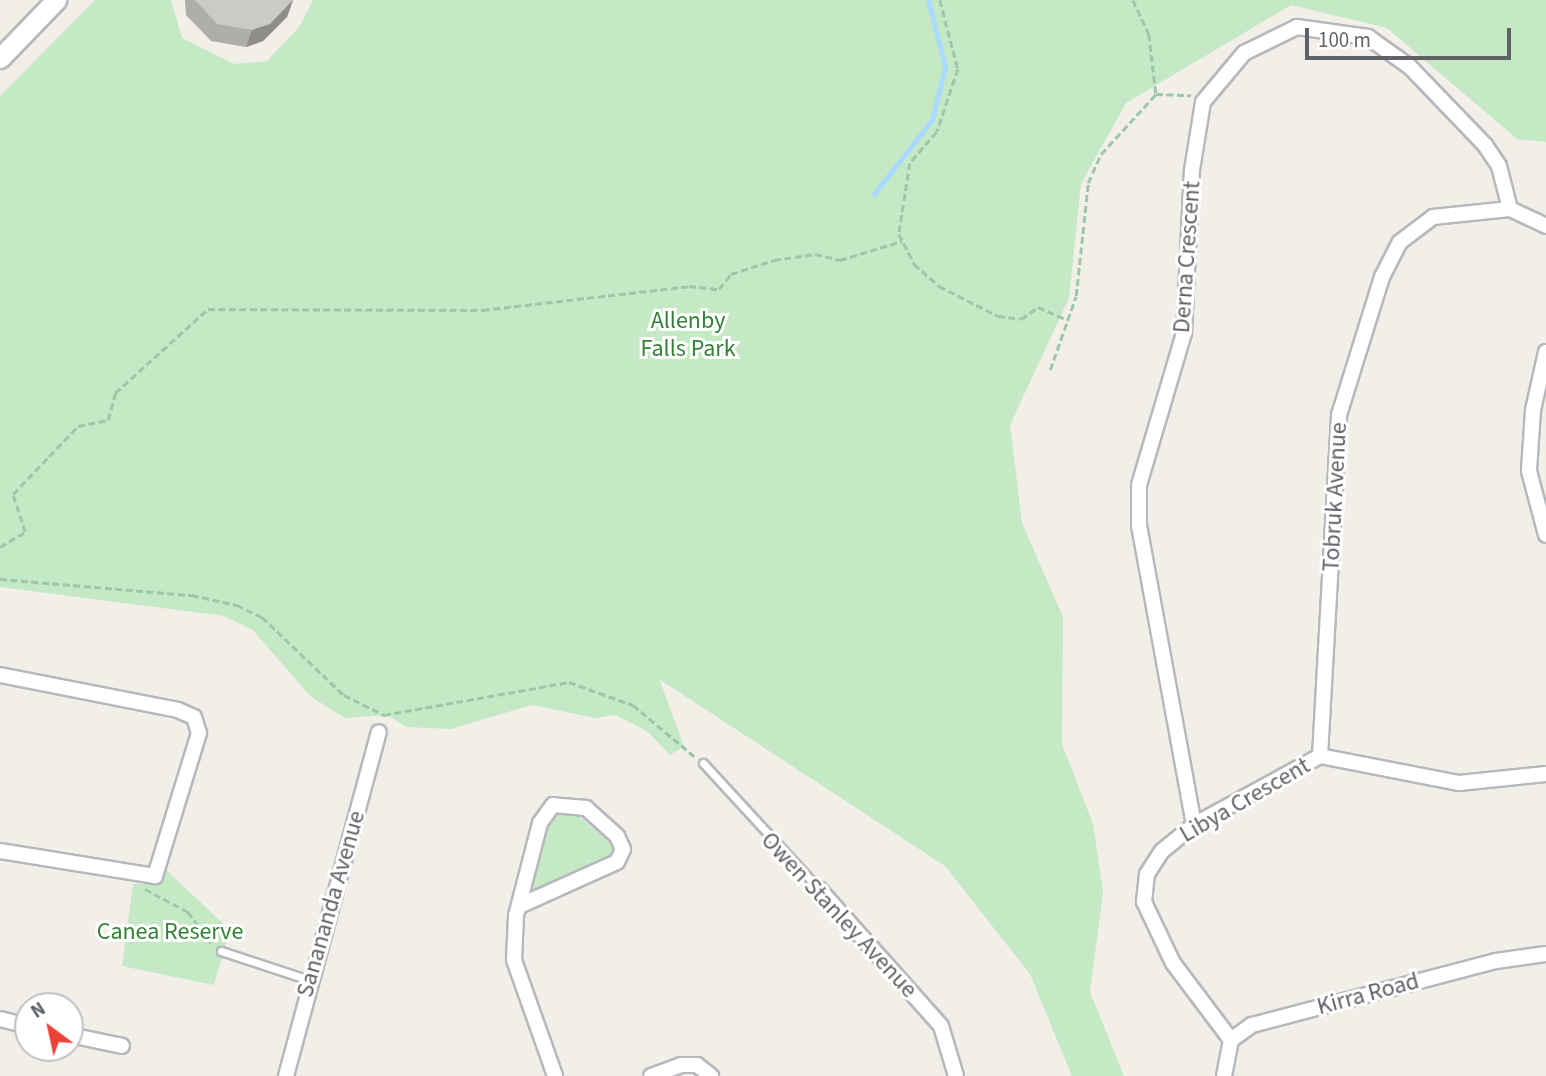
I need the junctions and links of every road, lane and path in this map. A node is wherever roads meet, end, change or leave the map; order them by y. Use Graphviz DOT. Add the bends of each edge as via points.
graph roads {
  1 [pos="56,0"];
  2 [pos="940,0"];
  3 [pos="1133,0"];
  4 [pos="0,58"];
  5 [pos="1209,92"];
  6 [pos="1156,94"];
  7 [pos="1510,209"];
  8 [pos="1546,226"];
  9 [pos="902,241"];
  10 [pos="1068,320"];
  11 [pos="1546,352"];
  12 [pos="1050,370"];
  13 [pos="1546,534"];
  14 [pos="0,547"];
  15 [pos="0,579"];
  16 [pos="0,675"];
  17 [pos="379,732"];
  18 [pos="1320,756"];
  19 [pos="703,764"];
  20 [pos="1546,774"];
  21 [pos="1195,825"];
  22 [pos="0,851"];
  23 [pos="134,876"];
  24 [pos="819,889"];
  25 [pos="519,905"];
  26 [pos="221,951"];
  27 [pos="1546,954"];
  28 [pos="309,980"];
  29 [pos="84,1038"];
  30 [pos="1231,1040"];
  31 [pos="122,1046"];
  32 [pos="286,1076"];
  33 [pos="555,1076"];
  34 [pos="651,1076"];
  35 [pos="711,1076"];
  36 [pos="956,1076"];
  37 [pos="1224,1076"];
  1 -- 4 [label="street"];
  2 -- 9 [label="path" via="958,69 937,132 911,163"];
  3 -- 6 [label="path" via="1149,34"];
  5 -- 6 [label="path"];
  5 -- 7 [label="street, Derna Crescent" via="1244,53 1297,27 1368,37 1410,67 1485,145 1499,166"];
  5 -- 21 [label="street, Derna Crescent" via="1192,170 1184,333 1139,485 1139,526"];
  6 -- 10 [label="path" via="1101,154 1088,183"];
  7 -- 8 [label="street"];
  7 -- 18 [label="street, Tobruk Avenue" via="1433,216 1400,242 1382,277 1339,415"];
  9 -- 10 [label="path" via="914,264 939,286 998,316 1021,319 1038,307"];
  9 -- 14 [label="path" via="840,260 815,254 774,260 732,274 719,289 689,286 483,310 208,309 115,393 108,420 78,426 13,494 25,532"];
  10 -- 12 [label="path"];
  11 -- 13 [label="street" via="1529,471"];
  15 -- 19 [label="path" via="192,595 237,605 262,617 344,695 384,715 569,682 633,705"];
  16 -- 23 [label="street" via="161,705 194,718 196,752 162,869 146,878"];
  17 -- 28 [label="street, Sanananda Avenue"];
  18 -- 20 [label="street, Libya Crescent" via="1459,783"];
  18 -- 21 [label="street, Libya Crescent"];
  19 -- 24 [label="lane, Owen Stanley Avenue"];
  21 -- 30 [label="street, Libya Crescent" via="1162,851 1147,874 1144,902 1173,962"];
  22 -- 23 [label="street"];
  23 -- 26 [label="path" via="158,901 188,912"];
  24 -- 36 [label="street, Owen Stanley Avenue" via="941,1027"];
  25 -- 25 [label="street" via="617,862 623,849 617,836 586,808 553,805 540,823"];
  25 -- 33 [label="street" via="514,960"];
  26 -- 28 [label="lane"];
  27 -- 30 [label="street, Kirra Road" via="1496,961 1252,1024"];
  28 -- 32 [label="street, Sanananda Avenue"];
  29 -- 31 [label="street"];
  30 -- 37 [label="street"];
  34 -- 35 [label="street" via="681,1065 697,1065"];
}
